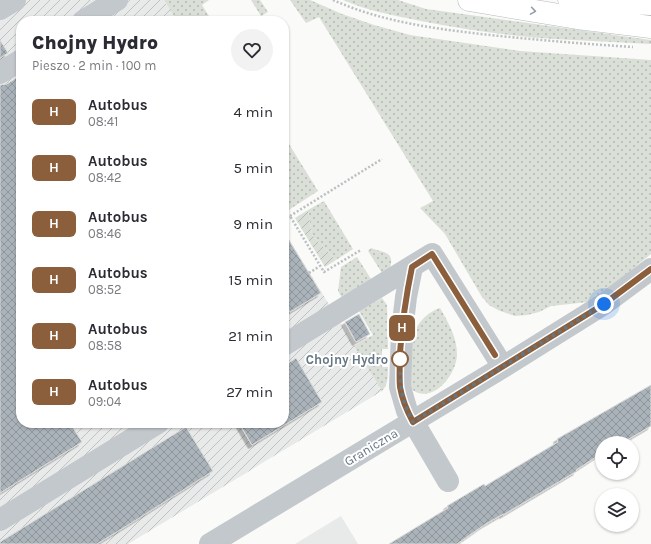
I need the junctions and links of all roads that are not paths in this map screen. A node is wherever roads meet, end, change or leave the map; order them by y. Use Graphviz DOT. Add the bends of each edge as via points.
graph roads {
  1 [pos="15,0"];
  2 [pos="117,0"];
  3 [pos="508,0"];
  4 [pos="569,0"];
  5 [pos="475,1"];
  6 [pos="651,4"];
  7 [pos="0,9"];
  8 [pos="91,16"];
  9 [pos="651,27"];
  10 [pos="16,63"];
  11 [pos="0,73"];
  12 [pos="412,267"];
  13 [pos="651,269"];
  14 [pos="289,342"];
  15 [pos="503,367"];
  16 [pos="413,422"];
  17 [pos="150,428"];
  18 [pos="448,481"];
  19 [pos="0,520"];
  20 [pos="210,544"];
  1 -- 7 [label="street"];
  2 -- 8 [label="street"];
  3 -- 5 [label="main road"];
  4 -- 6 [label="main road"];
  5 -- 9 [label="main road, one-way"];
  10 -- 11 [label="street"];
  12 -- 14 [label="street"];
  12 -- 15 [label="street" via="432,254"];
  12 -- 16 [label="street" via="402,331 400,387"];
  13 -- 15 [label="street, Graniczna" via="604,304"];
  15 -- 16 [label="street, Graniczna"];
  16 -- 18 [label="street"];
  16 -- 20 [label="street, Graniczna"];
  17 -- 19 [label="street"];
}
